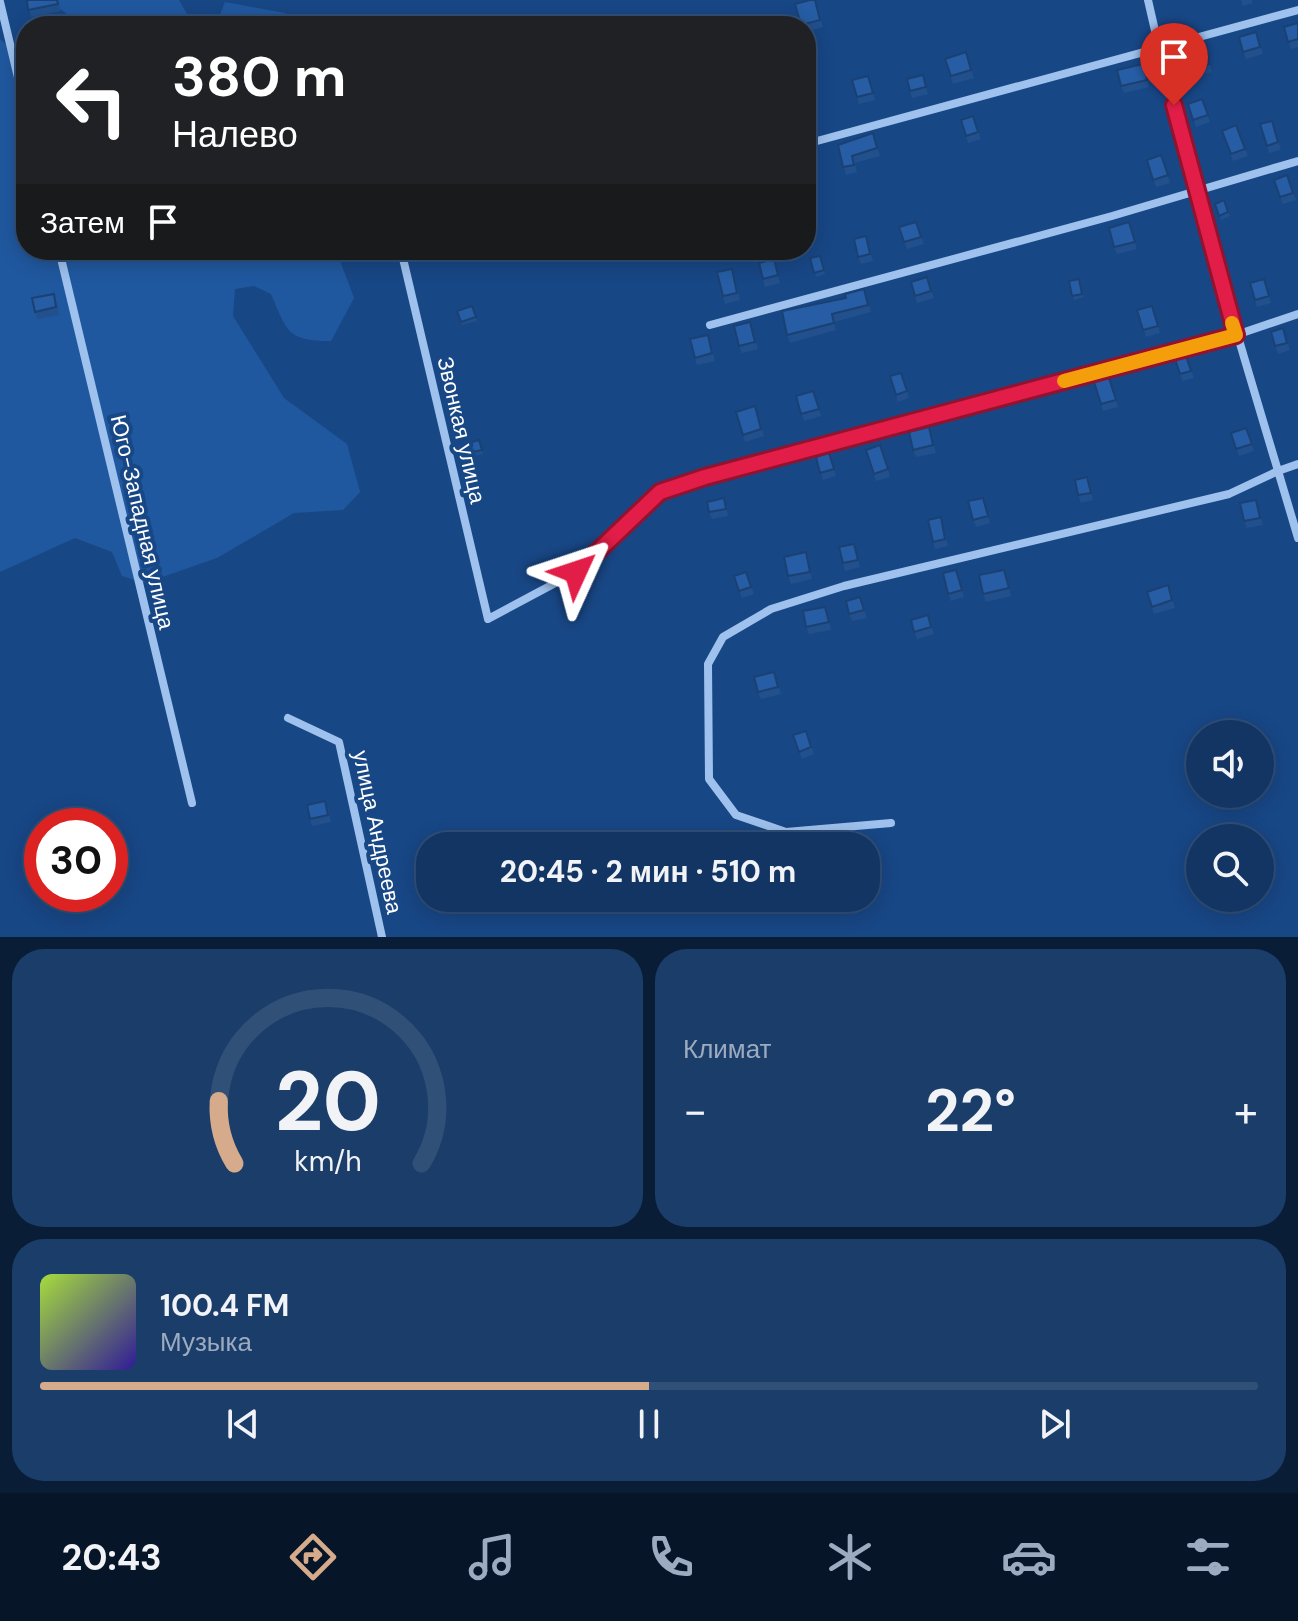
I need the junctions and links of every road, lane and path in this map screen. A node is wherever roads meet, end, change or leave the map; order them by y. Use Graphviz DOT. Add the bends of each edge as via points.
graph roads {
  1 [pos="1148,0"];
  2 [pos="0,2"];
  3 [pos="1298,10"];
  4 [pos="1159,48"];
  5 [pos="16,69"];
  6 [pos="816,141"];
  7 [pos="1298,161"];
  8 [pos="1196,191"];
  9 [pos="61,260"];
  10 [pos="403,260"];
  11 [pos="1298,314"];
  12 [pos="710,325"];
  13 [pos="1236,335"];
  14 [pos="1298,464"];
  15 [pos="1278,471"];
  16 [pos="1298,538"];
  17 [pos="288,718"];
  18 [pos="192,803"];
  19 [pos="891,823"];
  20 [pos="382,937"];
  1 -- 4 [label="street"];
  2 -- 5 [label="street"];
  3 -- 4 [label="street"];
  4 -- 6 [label="street"];
  4 -- 8 [label="street"];
  7 -- 8 [label="street"];
  8 -- 12 [label="street"];
  8 -- 13 [label="street"];
  9 -- 18 [label="street, Юго-Западная улица"];
  10 -- 13 [label="street, Звонкая улица" via="488,619 576,572 660,492"];
  11 -- 13 [label="street"];
  13 -- 15 [label="street"];
  14 -- 15 [label="street"];
  15 -- 16 [label="street"];
  15 -- 19 [label="street" via="1229,494 844,586 771,609 723,637 708,664 709,779 736,815 786,832"];
  17 -- 20 [label="street, улица Андреева" via="339,742"];
}
